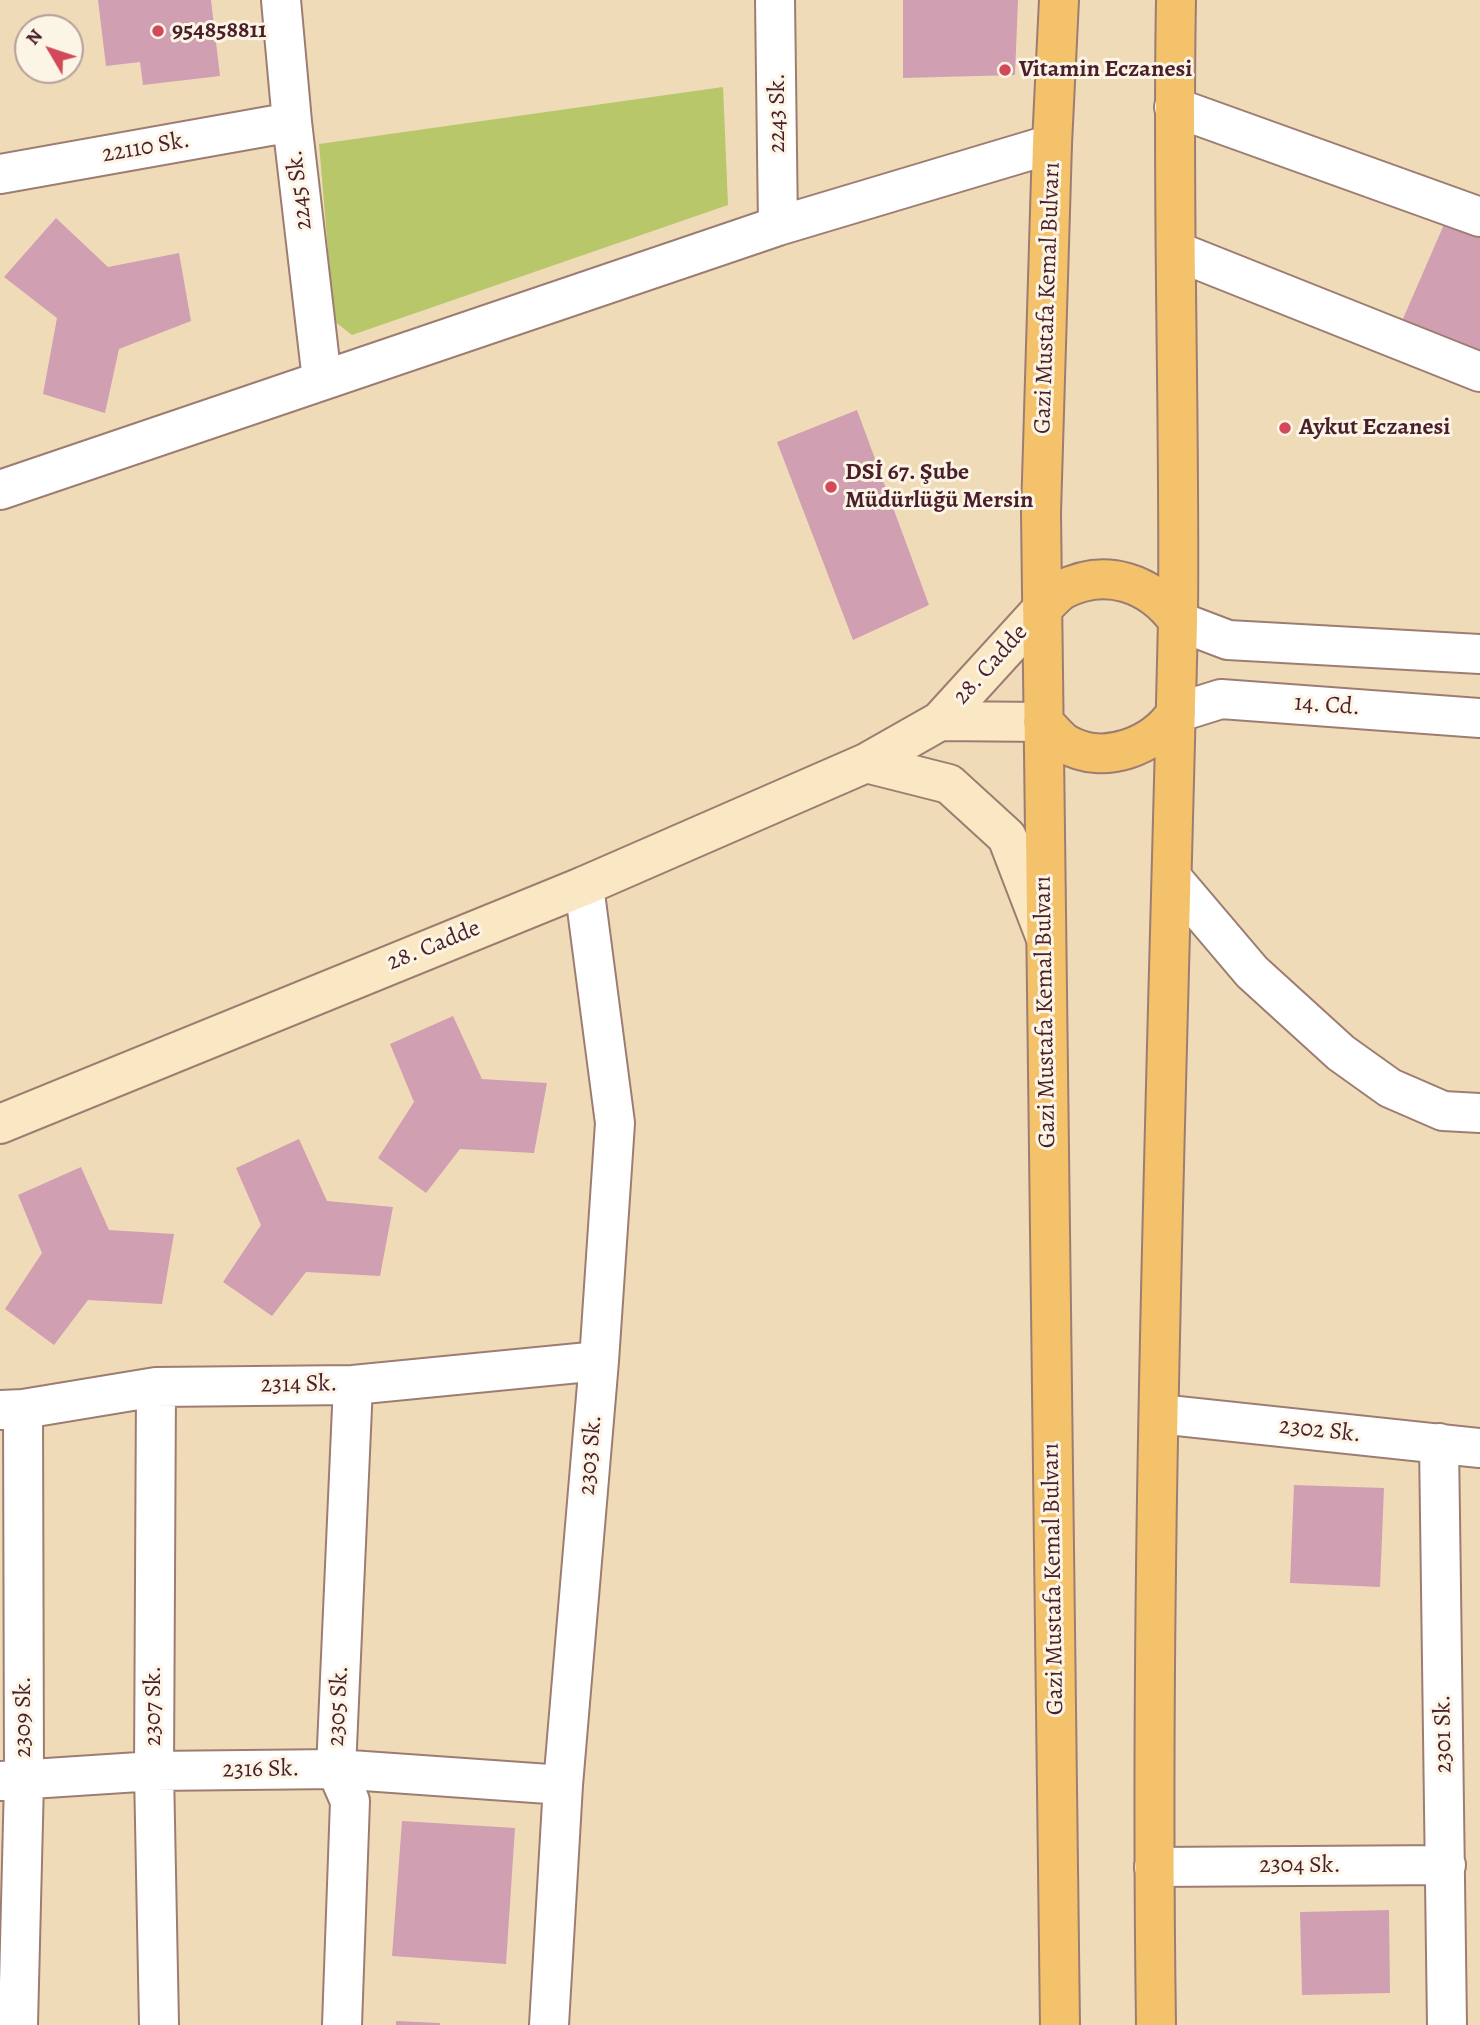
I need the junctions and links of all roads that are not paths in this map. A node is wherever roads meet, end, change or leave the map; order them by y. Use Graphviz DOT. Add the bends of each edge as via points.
graph roads {
  1 [pos="281,0"];
  2 [pos="775,0"];
  3 [pos="1059,0"];
  4 [pos="1176,0"];
  5 [pos="1174,107"];
  6 [pos="292,122"];
  7 [pos="1052,144"];
  8 [pos="0,174"];
  9 [pos="1480,218"];
  10 [pos="778,226"];
  11 [pos="1176,251"];
  12 [pos="1480,372"];
  13 [pos="322,380"];
  14 [pos="0,490"];
  15 [pos="1042,609"];
  16 [pos="1178,621"];
  17 [pos="1480,654"];
  18 [pos="1176,713"];
  19 [pos="1480,718"];
  20 [pos="940,721"];
  21 [pos="1043,722"];
  22 [pos="866,763"];
  23 [pos="1173,879"];
  24 [pos="584,886"];
  25 [pos="1045,936"];
  26 [pos="1480,1113"];
  27 [pos="0,1124"];
  28 [pos="599,1361"];
  29 [pos="353,1385"];
  30 [pos="156,1387"];
  31 [pos="11,1409"];
  32 [pos="1159,1414"];
  33 [pos="1439,1443"];
  34 [pos="1480,1448"];
  35 [pos="336,1769"];
  36 [pos="154,1771"];
  37 [pos="12,1781"];
  38 [pos="563,1785"];
  39 [pos="1446,1865"];
  40 [pos="1153,1867"];
  41 [pos="18,2025"];
  42 [pos="159,2025"];
  43 [pos="342,2025"];
  44 [pos="549,2025"];
  45 [pos="1060,2025"];
  46 [pos="1156,2025"];
  47 [pos="1447,2025"];
  1 -- 6 [label="street, 2245 Sk."];
  2 -- 10 [label="street, 2243 Sk."];
  3 -- 7 [label="highway, Gazi Mustafa Kemal Bulvarı"];
  4 -- 5 [label="highway"];
  5 -- 9 [label="street"];
  5 -- 11 [label="highway"];
  6 -- 8 [label="street, 22110 Sk."];
  6 -- 13 [label="street, 2245 Sk."];
  7 -- 10 [label="street"];
  7 -- 15 [label="highway, Gazi Mustafa Kemal Bulvarı"];
  10 -- 13 [label="street"];
  11 -- 12 [label="street"];
  11 -- 16 [label="highway"];
  13 -- 14 [label="street"];
  15 -- 16 [label="highway" via="1060,591 1107,579 1152,593"];
  15 -- 20 [label="street, 28. Cadde"];
  15 -- 21 [label="highway, Gazi Mustafa Kemal Bulvarı"];
  16 -- 17 [label="street" via="1228,640"];
  16 -- 18 [label="highway"];
  18 -- 19 [label="street, 14. Cd." via="1221,699"];
  18 -- 21 [label="highway" via="1152,739 1109,753 1066,744"];
  18 -- 23 [label="highway"];
  20 -- 21 [label="street, 28. Cadde"];
  20 -- 22 [label="street, 28. Cadde"];
  21 -- 25 [label="highway, Gazi Mustafa Kemal Bulvarı"];
  22 -- 24 [label="street, 28. Cadde"];
  22 -- 25 [label="street" via="949,784 1007,837"];
  23 -- 26 [label="street" via="1252,971 1341,1053 1390,1088 1443,1111"];
  23 -- 32 [label="highway"];
  24 -- 27 [label="street, 28. Cadde"];
  24 -- 28 [label="street, 2303 Sk." via="615,1123"];
  25 -- 45 [label="highway, Gazi Mustafa Kemal Bulvarı"];
  28 -- 29 [label="street, 2314 Sk."];
  28 -- 38 [label="street, 2303 Sk."];
  29 -- 30 [label="street, 2314 Sk."];
  29 -- 35 [label="street, 2305 Sk."];
  30 -- 31 [label="street, 2314 Sk."];
  30 -- 36 [label="street, 2307 Sk."];
  31 -- 37 [label="street, 2309 Sk."];
  32 -- 33 [label="street, 2302 Sk."];
  32 -- 40 [label="highway"];
  33 -- 34 [label="street, 2302 Sk."];
  33 -- 39 [label="street, 2301 Sk."];
  35 -- 36 [label="street, 2316 Sk."];
  35 -- 38 [label="street, 2316 Sk."];
  35 -- 43 [label="street, 2305 Sk." via="350,1801"];
  36 -- 37 [label="street, 2316 Sk."];
  36 -- 42 [label="street, 2307 Sk."];
  37 -- 41 [label="street, 2309 Sk."];
  38 -- 44 [label="street, 2303 Sk."];
  39 -- 40 [label="street, 2304 Sk."];
  39 -- 47 [label="street, 2301 Sk."];
  40 -- 46 [label="highway"];
}
